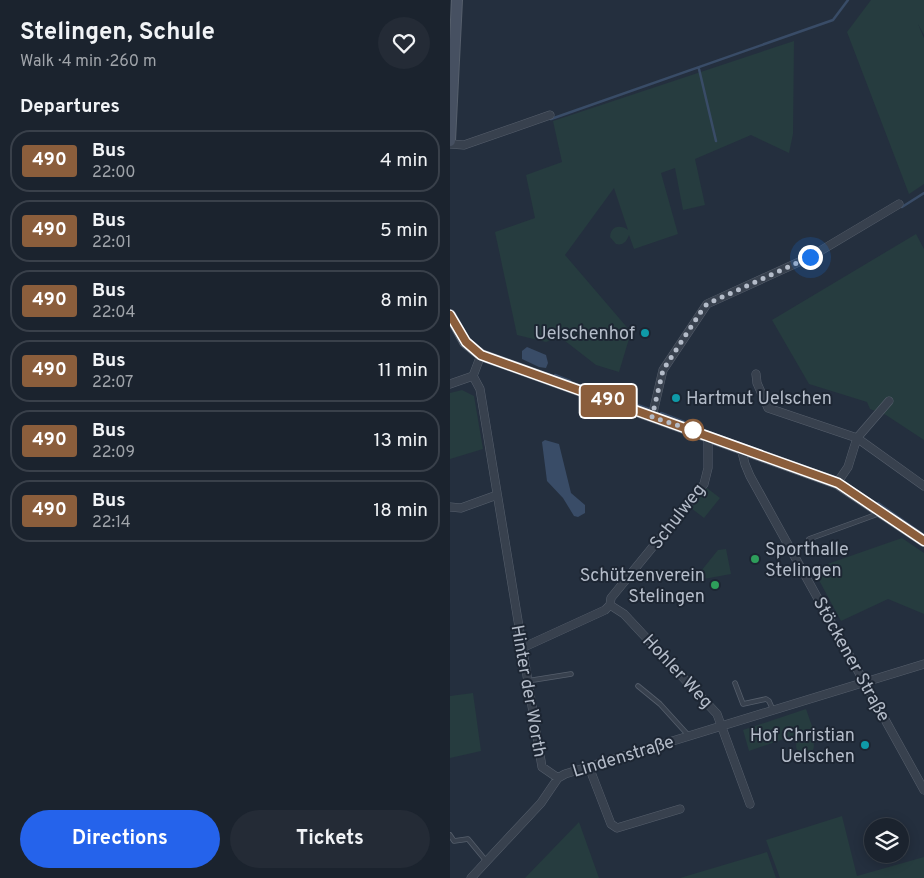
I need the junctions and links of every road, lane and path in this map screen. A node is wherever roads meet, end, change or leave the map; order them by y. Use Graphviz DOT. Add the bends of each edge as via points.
graph roads {
  1 [pos="454,2"];
  2 [pos="550,115"];
  3 [pos="450,136"];
  4 [pos="450,143"];
  5 [pos="899,204"];
  6 [pos="450,315"];
  7 [pos="481,355"];
  8 [pos="756,374"];
  9 [pos="472,376"];
  10 [pos="450,384"];
  11 [pos="889,400"];
  12 [pos="652,417"];
  13 [pos="708,436"];
  14 [pos="857,438"];
  15 [pos="741,448"];
  16 [pos="838,483"];
  17 [pos="924,486"];
  18 [pos="497,495"];
  19 [pos="450,506"];
  20 [pos="879,510"];
  21 [pos="809,539"];
  22 [pos="924,541"];
  23 [pos="610,605"];
  24 [pos="522,648"];
  25 [pos="924,664"];
  26 [pos="571,674"];
  27 [pos="527,681"];
  28 [pos="863,682"];
  29 [pos="735,683"];
  30 [pos="638,686"];
  31 [pos="774,710"];
  32 [pos="722,726"];
  33 [pos="688,736"];
  34 [pos="589,767"];
  35 [pos="558,778"];
  36 [pos="924,790"];
  37 [pos="750,804"];
  38 [pos="680,809"];
  39 [pos="450,835"];
  40 [pos="487,862"];
  41 [pos="471,878"];
  1 -- 3 [label="street"];
  2 -- 4 [label="street" via="464,145"];
  3 -- 4 [label="street"];
  5 -- 12 [label="street" via="810,257 707,304 663,370"];
  6 -- 7 [label="street" via="466,342"];
  7 -- 9 [label="street"];
  7 -- 12 [label="street"];
  8 -- 14 [label="street" via="768,408"];
  9 -- 10 [label="street"];
  9 -- 18 [label="street, Hinter der Worth" via="480,390"];
  11 -- 14 [label="street"];
  12 -- 13 [label="street"];
  13 -- 15 [label="street"];
  13 -- 23 [label="street, Schulweg" via="708,468 704,484 611,598"];
  14 -- 16 [label="street" via="848,467"];
  14 -- 17 [label="street"];
  15 -- 16 [label="street"];
  15 -- 28 [label="street, Stöckener Straße" via="748,470"];
  16 -- 20 [label="street"];
  18 -- 19 [label="street" via="461,508"];
  18 -- 24 [label="street, Hinter der Worth"];
  20 -- 21 [label="lane" via="875,515"];
  20 -- 22 [label="street"];
  23 -- 24 [label="street, Schulweg"];
  23 -- 32 [label="street, Hohler Weg" via="624,614 717,714"];
  24 -- 27 [label="street, Hinter der Worth"];
  25 -- 28 [label="street, Lindenstraße"];
  26 -- 27 [label="lane"];
  27 -- 35 [label="street, Hinter der Worth" via="542,767"];
  28 -- 31 [label="street, Lindenstraße"];
  28 -- 36 [label="street, Stöckener Straße"];
  29 -- 31 [label="lane" via="742,704 766,699"];
  30 -- 33 [label="lane, Lindenstraße" via="660,704"];
  31 -- 32 [label="street, Lindenstraße"];
  32 -- 33 [label="street, Lindenstraße"];
  32 -- 37 [label="street, Hohler Weg"];
  33 -- 34 [label="street, Lindenstraße"];
  34 -- 35 [label="street, Lindenstraße"];
  34 -- 38 [label="street" via="611,824 617,828"];
  35 -- 40 [label="street, Hinter der Worth" via="541,804"];
  39 -- 40 [label="lane" via="454,841 468,839"];
  40 -- 41 [label="street, Hinter der Worth"];
}
